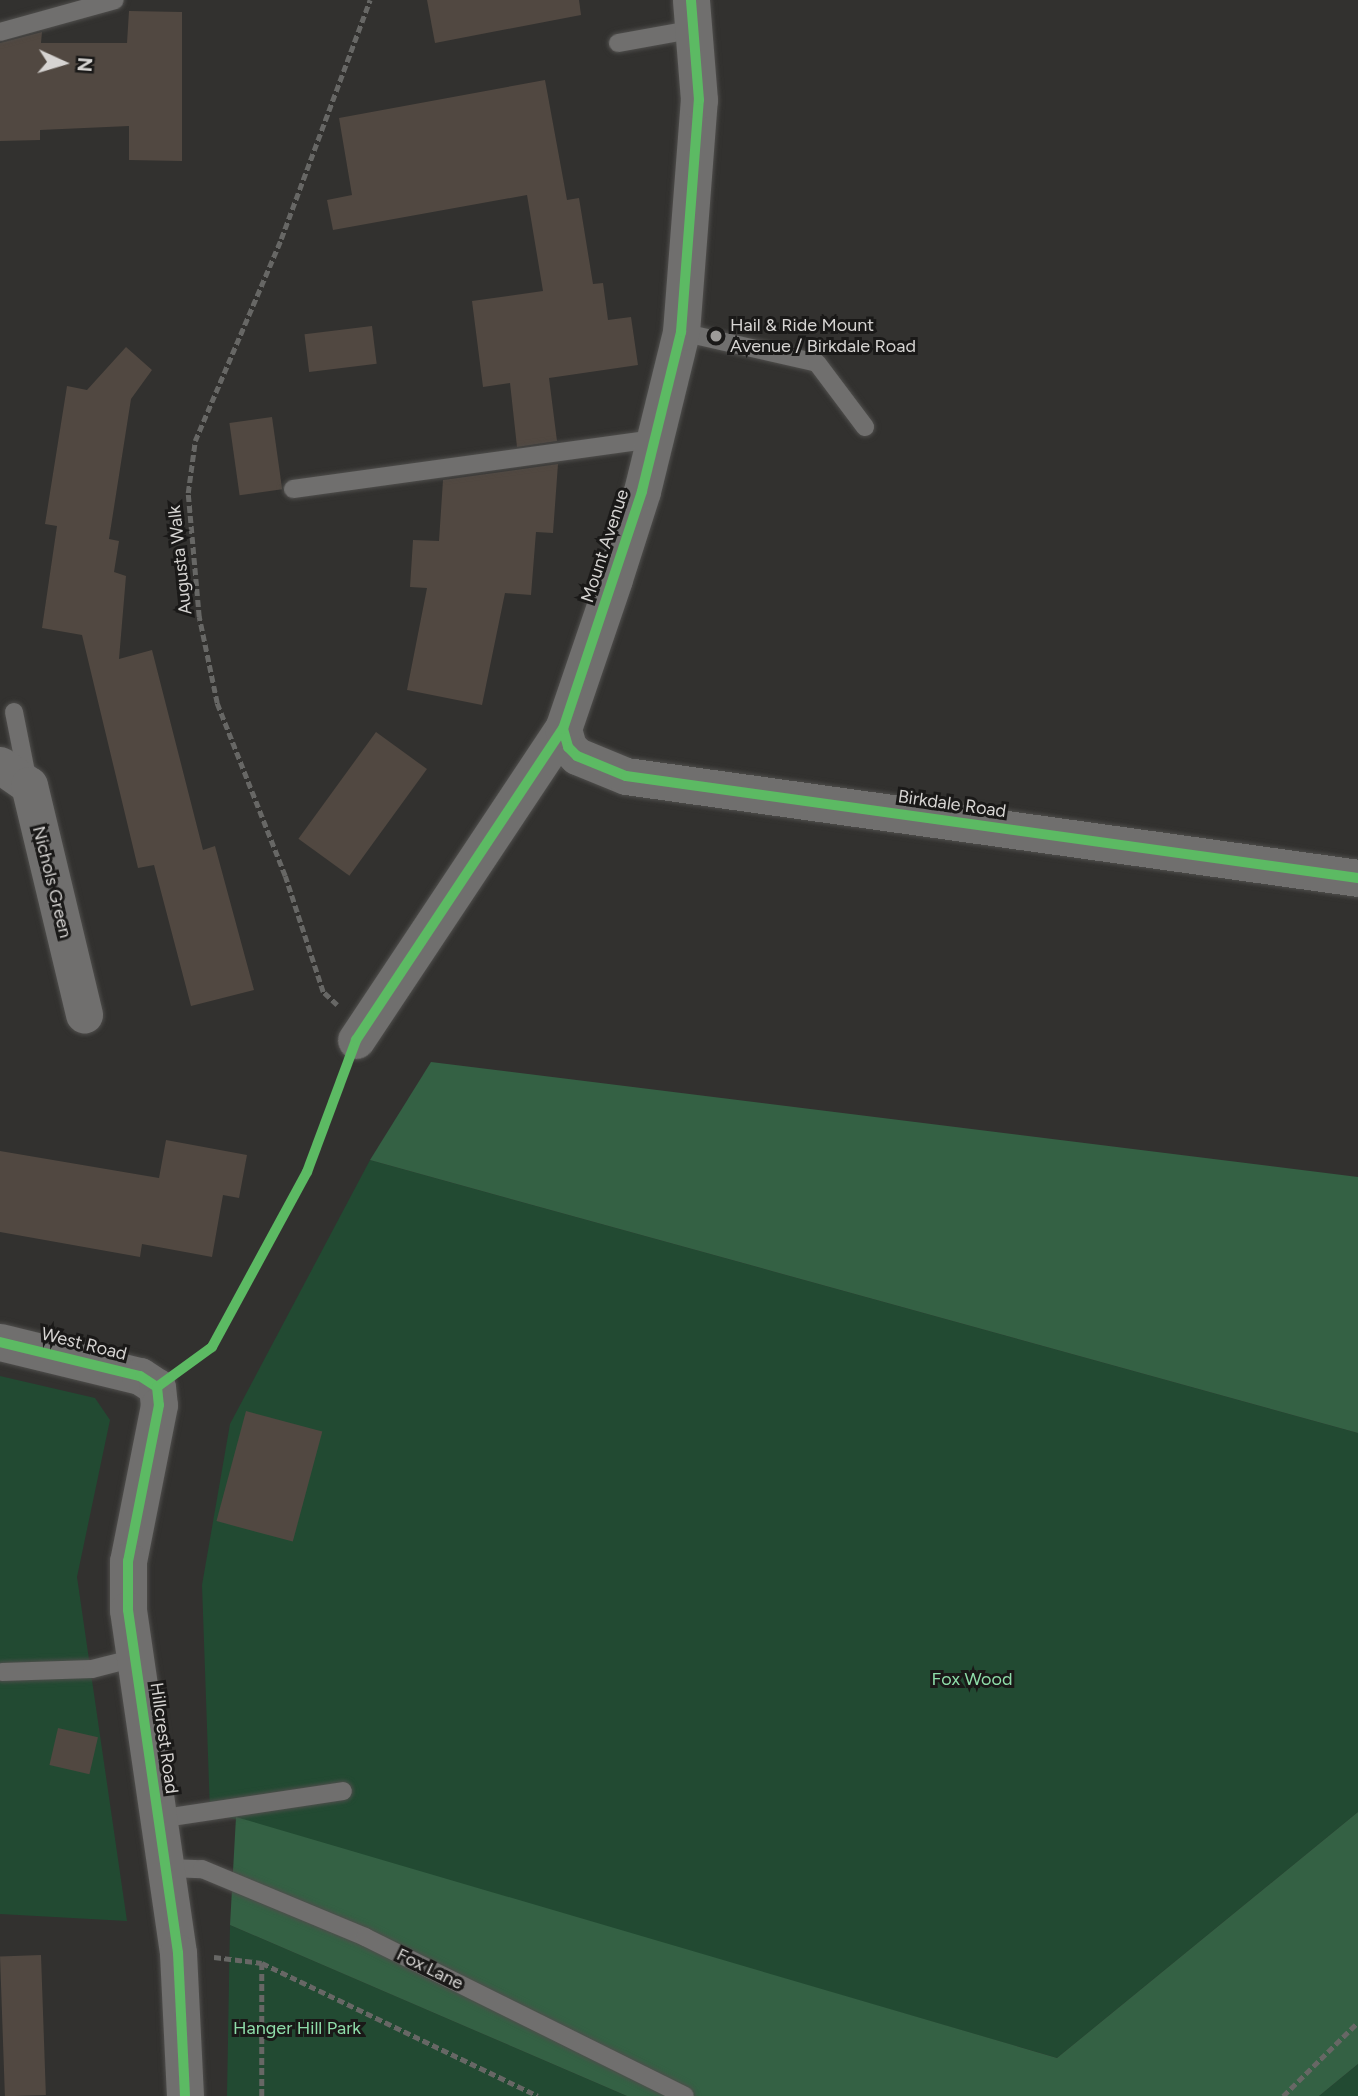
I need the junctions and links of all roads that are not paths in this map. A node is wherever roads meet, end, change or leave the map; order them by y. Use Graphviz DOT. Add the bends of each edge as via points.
graph roads {
  1 [pos="116,0"];
  2 [pos="693,14"];
  3 [pos="0,32"];
  4 [pos="618,43"];
  5 [pos="681,332"];
  6 [pos="865,427"];
  7 [pos="655,439"];
  8 [pos="293,489"];
  9 [pos="14,712"];
  10 [pos="563,729"];
  11 [pos="14,775"];
  12 [pos="1358,878"];
  13 [pos="84,1014"];
  14 [pos="359,1035"];
  15 [pos="0,1342"];
  16 [pos="157,1387"];
  17 [pos="135,1657"];
  18 [pos="2,1672"];
  19 [pos="343,1791"];
  20 [pos="158,1819"];
  21 [pos="167,1868"];
  22 [pos="185,2096"];
  23 [pos="685,2096"];
  1 -- 3 [label="lane"];
  2 -- 4 [label="lane"];
  2 -- 5 [label="street, Mount Avenue" via="694,216"];
  5 -- 6 [label="lane" via="817,363"];
  5 -- 7 [label="street, Mount Avenue"];
  7 -- 8 [label="lane"];
  7 -- 10 [label="street, Mount Avenue"];
  9 -- 11 [label="lane"];
  10 -- 12 [label="street, Birkdale Road" via="568,747 577,756 626,776"];
  10 -- 14 [label="street, Mount Avenue"];
  11 -- 13 [label="street, Nichols Green"];
  15 -- 16 [label="street, West Road" via="140,1376"];
  16 -- 17 [label="street, Hillcrest Road" via="159,1405 128,1561"];
  17 -- 18 [label="lane" via="92,1669"];
  17 -- 20 [label="street, Hillcrest Road"];
  19 -- 20 [label="lane"];
  20 -- 21 [label="street, Hillcrest Road"];
  21 -- 22 [label="street, Hillcrest Road" via="178,1953"];
  21 -- 23 [label="lane, Fox Lane" via="202,1869 365,1937"];
}
